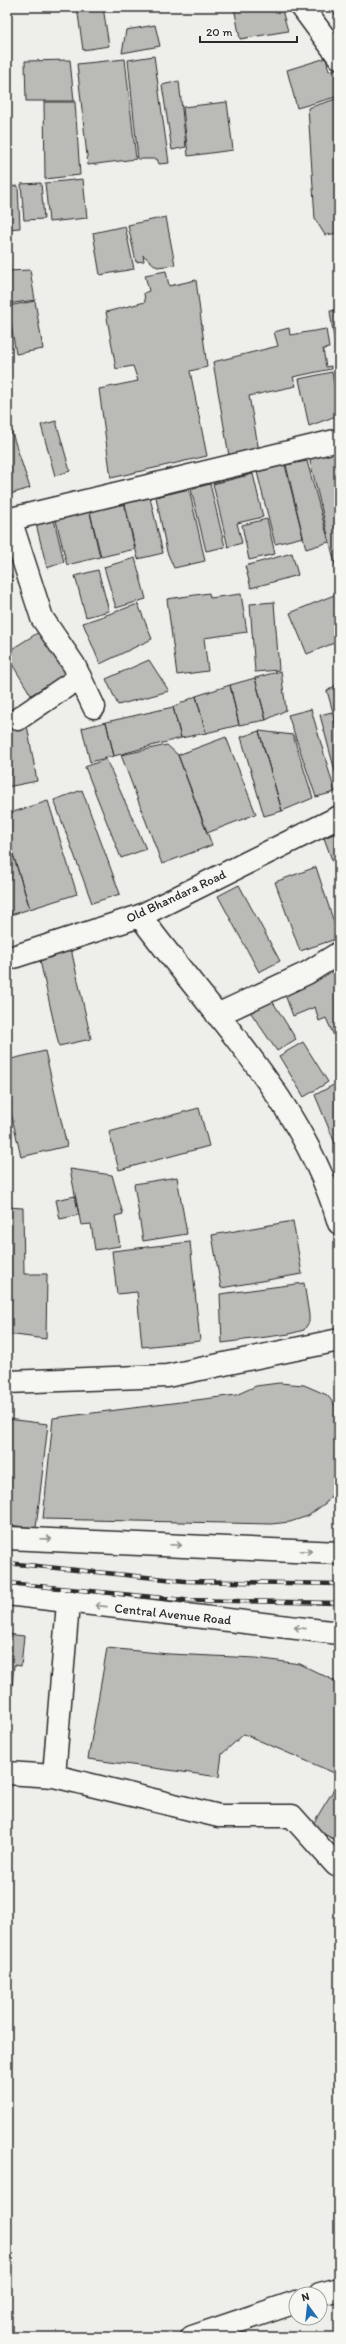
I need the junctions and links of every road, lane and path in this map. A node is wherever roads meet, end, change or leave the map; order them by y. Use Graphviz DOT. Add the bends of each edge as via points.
graph roads {
  1 [pos="302,7"];
  2 [pos="339,57"];
  3 [pos="339,440"];
  4 [pos="8,520"];
  5 [pos="80,677"];
  6 [pos="94,707"];
  7 [pos="18,719"];
  8 [pos="339,817"];
  9 [pos="140,916"];
  10 [pos="339,953"];
  11 [pos="7,959"];
  12 [pos="217,1015"];
  13 [pos="339,1223"];
  14 [pos="339,1340"];
  15 [pos="7,1382"];
  16 [pos="7,1538"];
  17 [pos="339,1552"];
  18 [pos="7,1594"];
  19 [pos="68,1603"];
  20 [pos="330,1632"];
  21 [pos="339,1648"];
  22 [pos="7,1773"];
  23 [pos="54,1776"];
  24 [pos="339,1865"];
  25 [pos="339,2288"];
  26 [pos="328,2291"];
  27 [pos="288,2305"];
  28 [pos="192,2337"];
  1 -- 2 [label="main road"];
  3 -- 4 [label="main road"];
  4 -- 5 [label="main road" via="42,618"];
  5 -- 6 [label="main road"];
  5 -- 7 [label="main road"];
  8 -- 9 [label="main road, Old Bhandara Road"];
  9 -- 11 [label="main road, Old Bhandara Road"];
  9 -- 12 [label="main road"];
  10 -- 12 [label="main road" via="307,974"];
  12 -- 13 [label="main road" via="236,1037 299,1126"];
  14 -- 15 [label="main road" via="167,1376"];
  16 -- 17 [label="main road, one-way"];
  18 -- 19 [label="main road, Central Avenue Road"];
  20 -- 19 [label="main road, Central Avenue Road, one-way"];
  19 -- 23 [label="main road"];
  20 -- 21 [label="main road"];
  22 -- 23 [label="main road"];
  23 -- 24 [label="main road" via="219,1816 292,1816 336,1865"];
  25 -- 26 [label="main road"];
  27 -- 28 [label="main road"];
}
